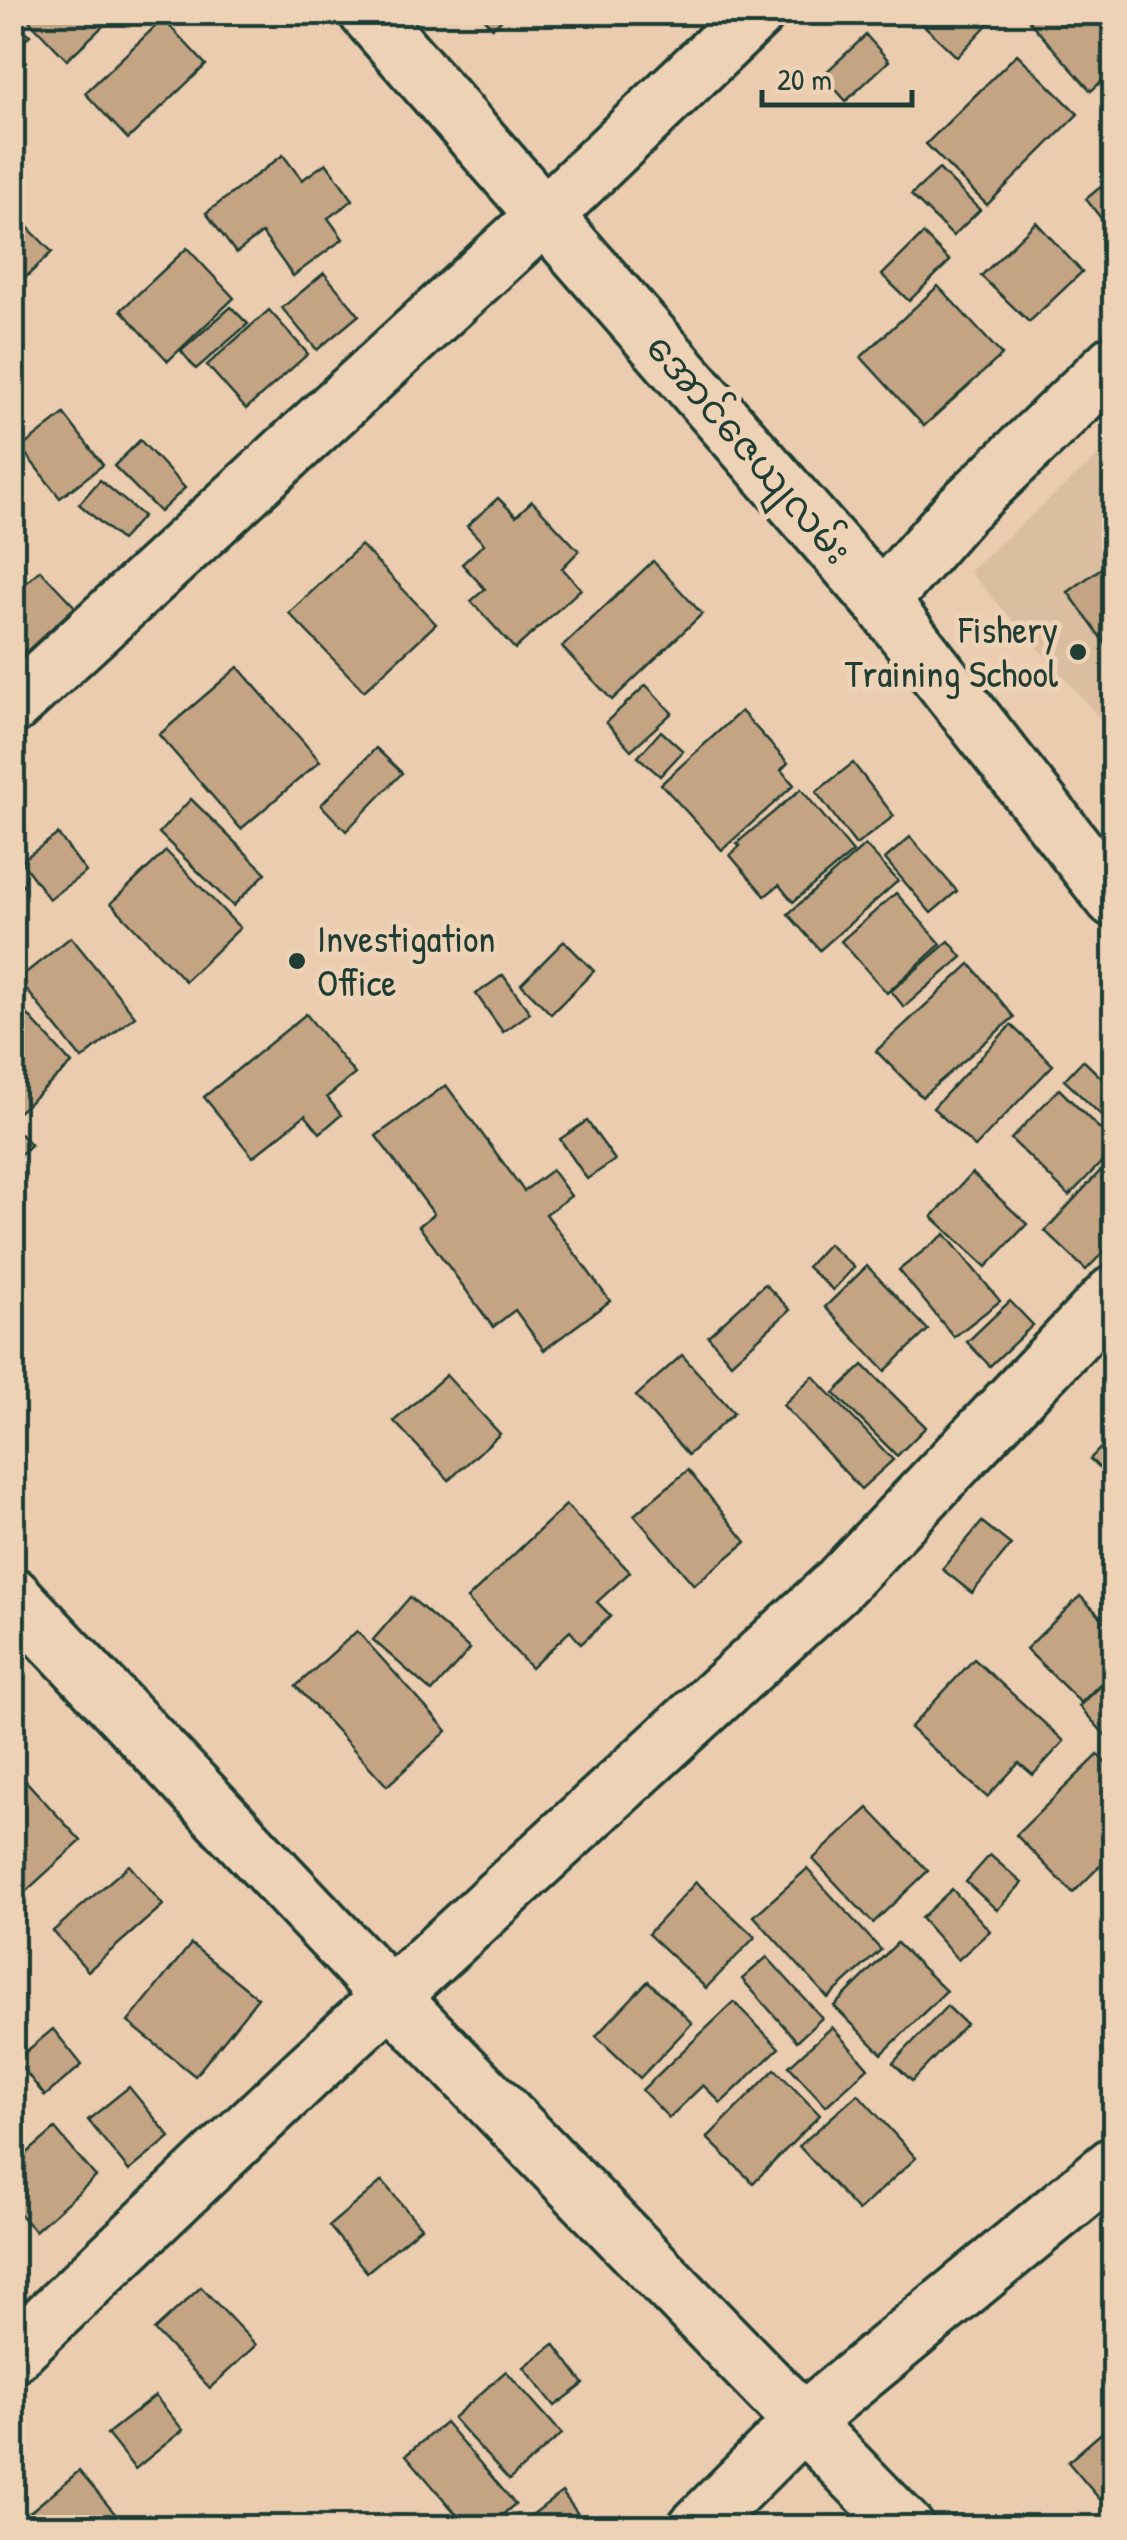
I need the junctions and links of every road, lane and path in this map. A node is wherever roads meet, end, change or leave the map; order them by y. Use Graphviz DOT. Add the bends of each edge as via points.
graph roads {
  1 [pos="367,12"];
  2 [pos="758,12"];
  3 [pos="545,215"];
  4 [pos="1114,363"];
  5 [pos="881,601"];
  6 [pos="12,706"];
  7 [pos="1114,899"];
  8 [pos="1114,1294"];
  9 [pos="12,1595"];
  10 [pos="390,1996"];
  11 [pos="1114,2165"];
  12 [pos="12,2354"];
  13 [pos="801,2423"];
  14 [pos="696,2528"];
  15 [pos="906,2528"];
  1 -- 3 [label="street, အောင်ဇေယျလမ်း"];
  2 -- 3 [label="street"];
  3 -- 5 [label="street, အောင်ဇေယျလမ်း"];
  3 -- 6 [label="street"];
  4 -- 5 [label="street" via="960,511"];
  5 -- 7 [label="street, အောင်ဇေယျလမ်း"];
  8 -- 10 [label="street" via="836,1586"];
  9 -- 10 [label="street"];
  10 -- 12 [label="street"];
  10 -- 13 [label="street"];
  11 -- 13 [label="street"];
  13 -- 14 [label="street"];
  13 -- 15 [label="street"];
}
